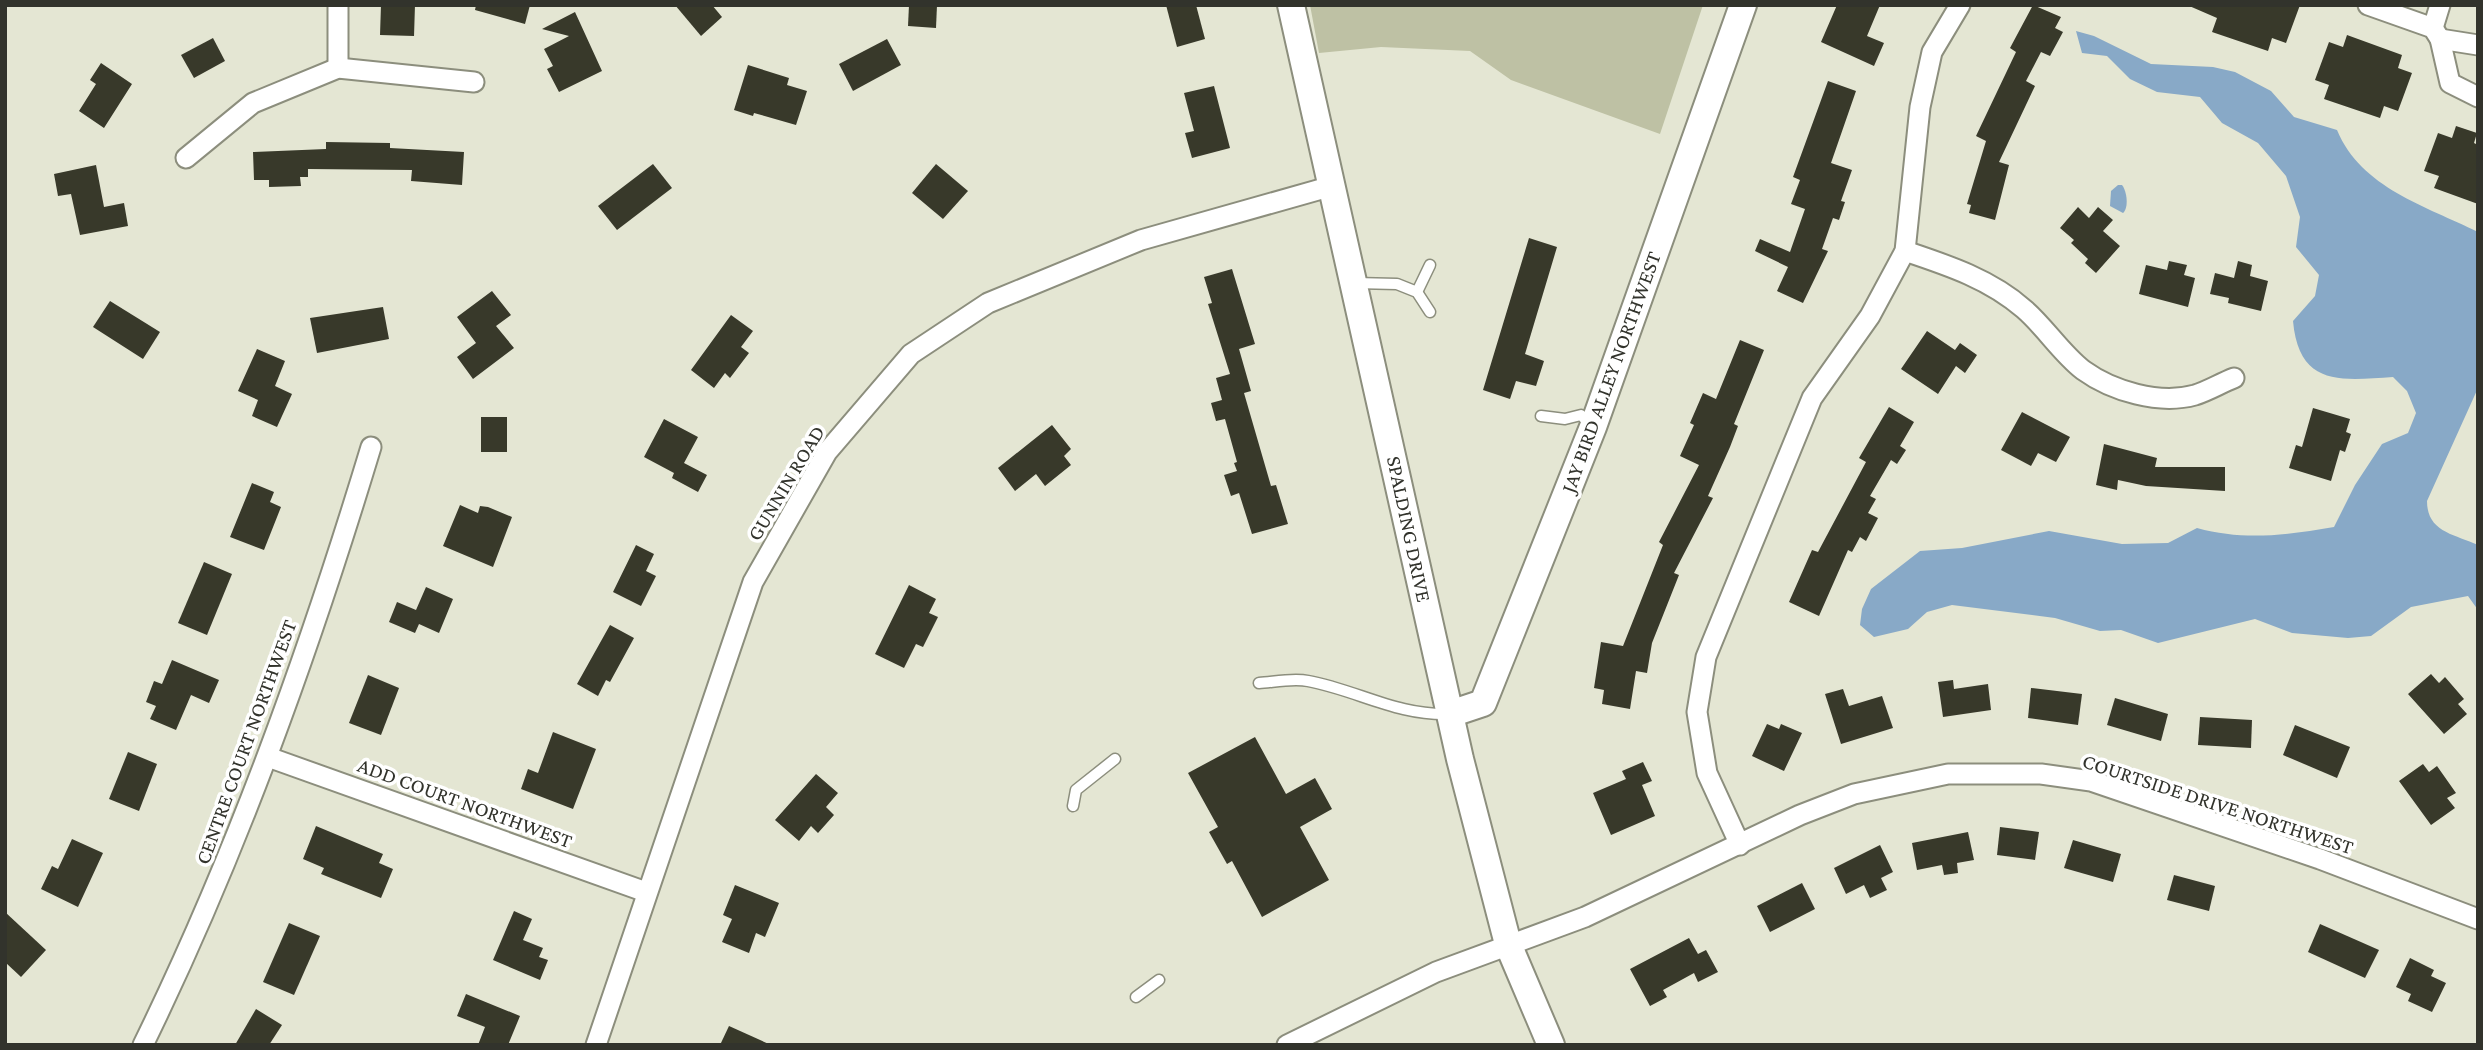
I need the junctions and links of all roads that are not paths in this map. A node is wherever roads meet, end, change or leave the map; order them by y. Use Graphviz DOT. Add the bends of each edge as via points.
graph roads {
  1 [pos="338,5"];
  2 [pos="1291,5"];
  3 [pos="1743,5"];
  4 [pos="1960,5"];
  5 [pos="2368,5"];
  6 [pos="2441,5"];
  7 [pos="2436,34"];
  8 [pos="2478,45"];
  9 [pos="338,68"];
  10 [pos="474,82"];
  11 [pos="2478,97"];
  12 [pos="186,158"];
  13 [pos="1332,186"];
  14 [pos="1905,251"];
  15 [pos="1430,265"];
  16 [pos="1354,283"];
  17 [pos="1417,292"];
  18 [pos="1430,312"];
  19 [pos="2234,378"];
  20 [pos="1541,416"];
  21 [pos="1592,427"];
  22 [pos="371,447"];
  23 [pos="1259,683"];
  24 [pos="1450,714"];
  25 [pos="268,757"];
  26 [pos="1115,759"];
  27 [pos="1073,806"];
  28 [pos="1740,845"];
  29 [pos="646,892"];
  30 [pos="2478,919"];
  31 [pos="1508,944"];
  32 [pos="1159,980"];
  33 [pos="1136,997"];
  34 [pos="143,1045"];
  35 [pos="596,1045"];
  36 [pos="1287,1045"];
  37 [pos="1551,1045"];
  1 -- 9 [label="street"];
  2 -- 13 [label="main road, SPALDING DRIVE"];
  3 -- 21 [label="main road, JAY BIRD ALLEY NORTHWEST"];
  4 -- 14 [label="street" via="1932,52 1924,85"];
  5 -- 7 [label="street"];
  6 -- 7 [label="street"];
  7 -- 8 [label="street"];
  7 -- 11 [label="street" via="2450,83"];
  9 -- 10 [label="street"];
  9 -- 12 [label="street" via="253,103"];
  13 -- 16 [label="main road, SPALDING DRIVE"];
  13 -- 29 [label="street, GUNNIN ROAD" via="1141,240 988,303 912,354 827,452 753,582"];
  14 -- 19 [label="street" via="1952,266 1992,286 2024,308 2084,370 2124,392 2193,395"];
  14 -- 28 [label="street" via="1870,316 1812,398 1706,657 1697,712 1707,773"];
  15 -- 17 [label="lane"];
  16 -- 17 [label="lane" via="1397,284"];
  16 -- 24 [label="main road, SPALDING DRIVE"];
  17 -- 18 [label="lane"];
  20 -- 21 [label="lane" via="1565,419 1580,415"];
  21 -- 24 [label="main road, JAY BIRD ALLEY NORTHWEST" via="1483,703"];
  22 -- 25 [label="street, CENTRE COURT NORTHWEST"];
  23 -- 24 [label="lane" via="1306,681 1377,704 1431,715"];
  24 -- 31 [label="main road, SPALDING DRIVE"];
  25 -- 29 [label="street, ADD COURT NORTHWEST"];
  25 -- 34 [label="street, CENTRE COURT NORTHWEST" via="215,889"];
  26 -- 27 [label="lane" via="1076,790"];
  28 -- 30 [label="street, COURTSIDE DRIVE NORTHWEST" via="1811,810 1907,781 1948,774 2041,774 2091,781"];
  28 -- 31 [label="street, COURTSIDE DRIVE NORTHWEST" via="1585,917"];
  29 -- 35 [label="street, GUNNIN ROAD"];
  31 -- 36 [label="street, COURTSIDE DRIVE NORTHWEST" via="1436,972"];
  31 -- 37 [label="main road, SPALDING DRIVE"];
  32 -- 33 [label="lane"];
}
